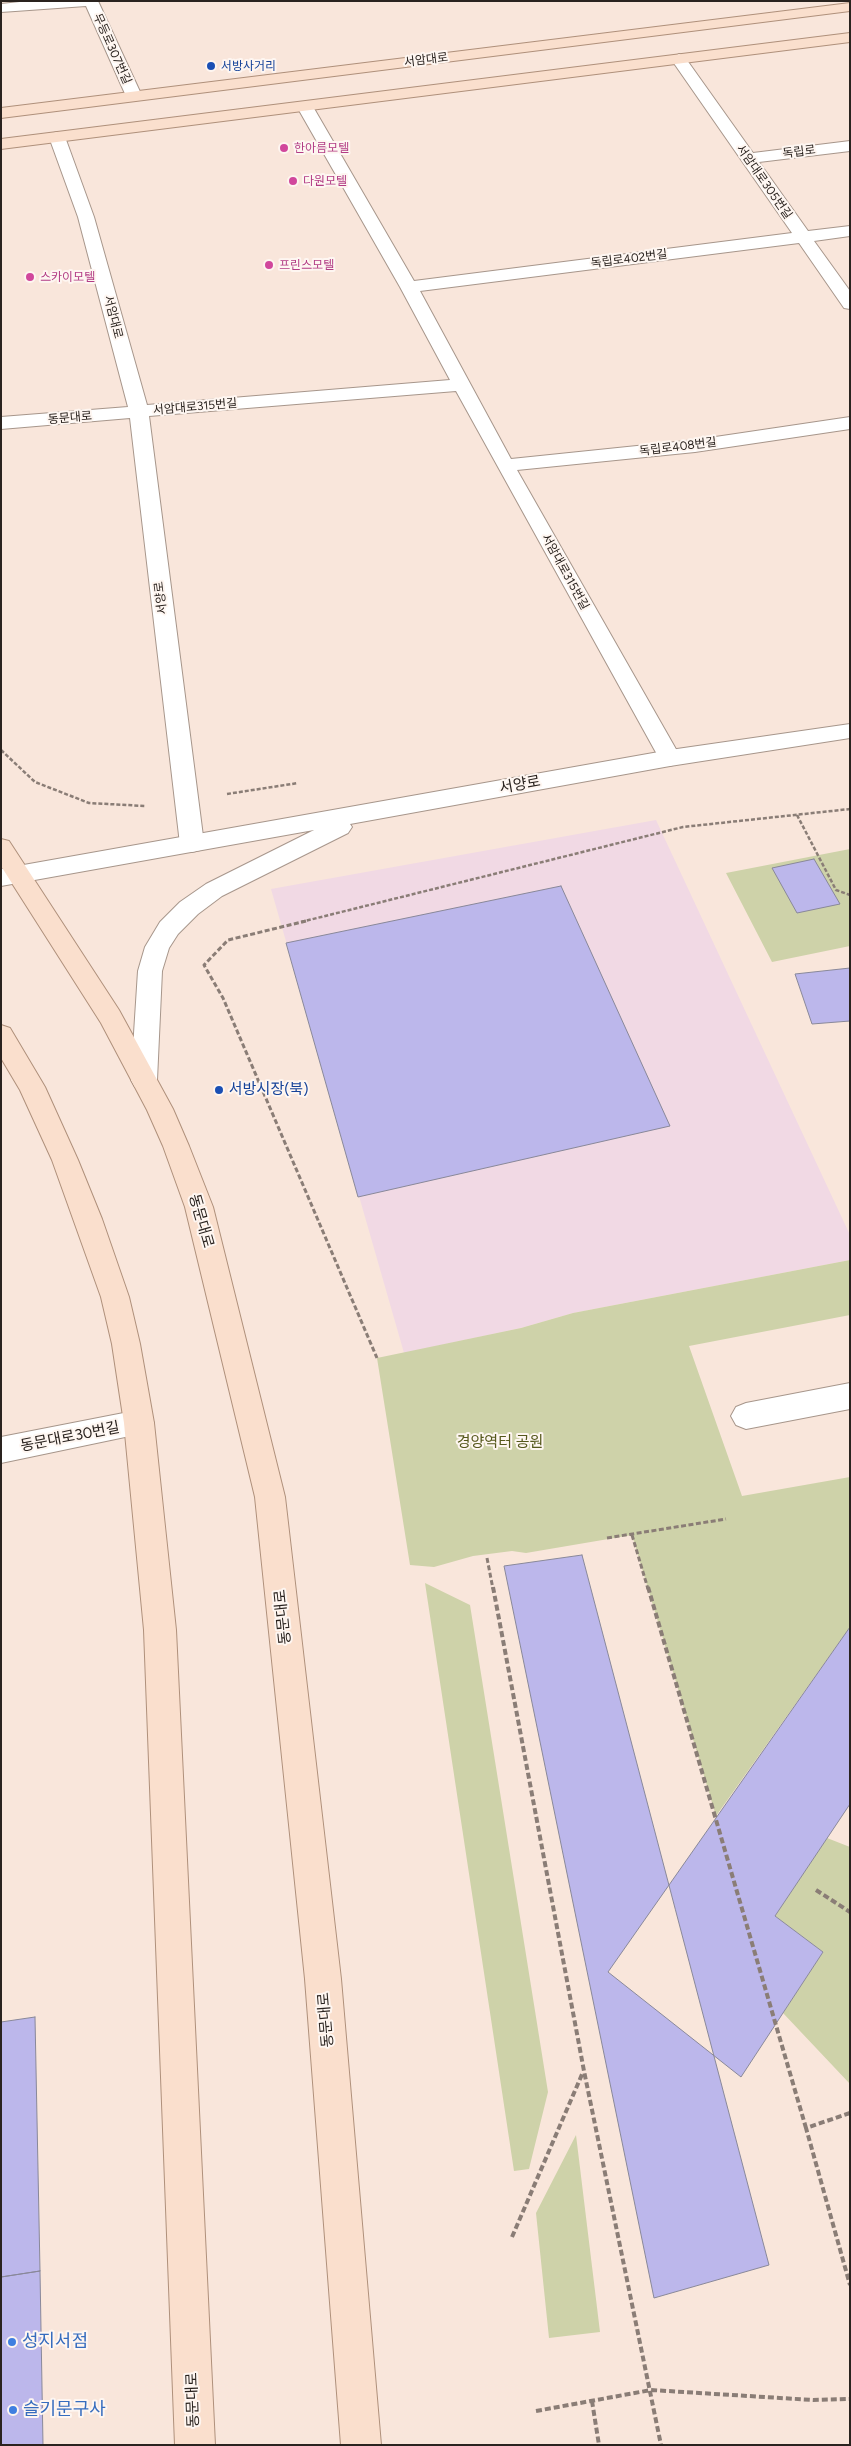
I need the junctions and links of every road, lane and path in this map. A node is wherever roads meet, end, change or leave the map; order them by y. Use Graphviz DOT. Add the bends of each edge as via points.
graph roads {
  1 [pos="87,1"];
  2 [pos="91,1"];
  3 [pos="850,7"];
  4 [pos="1,8"];
  5 [pos="850,37"];
  6 [pos="679,59"];
  7 [pos="134,96"];
  8 [pos="304,105"];
  9 [pos="1,113"];
  10 [pos="57,137"];
  11 [pos="1,144"];
  12 [pos="850,146"];
  13 [pos="748,158"];
  14 [pos="850,231"];
  15 [pos="802,237"];
  16 [pos="409,287"];
  17 [pos="850,304"];
  18 [pos="461,385"];
  19 [pos="139,412"];
  20 [pos="1,423"];
  21 [pos="850,423"];
  22 [pos="505,465"];
  23 [pos="850,731"];
  24 [pos="1,750"];
  25 [pos="670,758"];
  26 [pos="303,782"];
  27 [pos="186,800"];
  28 [pos="850,809"];
  29 [pos="373,811"];
  30 [pos="797,814"];
  31 [pos="192,844"];
  32 [pos="1,847"];
  33 [pos="10,877"];
  34 [pos="850,895"];
  35 [pos="1,1034"];
  36 [pos="144,1080"];
  37 [pos="377,1358"];
  38 [pos="850,1396"];
  39 [pos="746,1416"];
  40 [pos="139,1424"];
  41 [pos="1,1450"];
  42 [pos="726,1519"];
  43 [pos="632,1535"];
  44 [pos="606,1538"];
  45 [pos="488,1558"];
  46 [pos="816,1890"];
  47 [pos="850,1912"];
  48 [pos="584,2071"];
  49 [pos="850,2113"];
  50 [pos="806,2128"];
  51 [pos="512,2237"];
  52 [pos="850,2285"];
  53 [pos="651,2390"];
  54 [pos="850,2398"];
  55 [pos="592,2400"];
  56 [pos="536,2412"];
  57 [pos="195,2445"];
  58 [pos="361,2445"];
  59 [pos="599,2445"];
  60 [pos="661,2445"];
  1 -- 4 [label="street"];
  2 -- 7 [label="street, 무등로307번길"];
  3 -- 7 [label="main road, 서암대로"];
  5 -- 6 [label="main road"];
  6 -- 8 [label="main road"];
  6 -- 13 [label="street, 서암대로305번길"];
  7 -- 9 [label="main road, 서암대로"];
  8 -- 10 [label="main road"];
  8 -- 16 [label="street, 서암대로315번길"];
  10 -- 11 [label="main road"];
  10 -- 19 [label="street, 서암대로" via="86,217"];
  12 -- 13 [label="street, 독립로"];
  13 -- 15 [label="street, 서암대로305번길"];
  14 -- 15 [label="street, 독립로402번길"];
  15 -- 16 [label="street, 독립로402번길"];
  15 -- 17 [label="street, 서암대로305번길"];
  16 -- 18 [label="street, 서암대로315번길"];
  18 -- 19 [label="street, 서암대로315번길"];
  18 -- 22 [label="street, 서암대로315번길"];
  19 -- 20 [label="street, 동문대로"];
  19 -- 27 [label="street, 서양로"];
  21 -- 22 [label="street, 독립로408번길" via="695,446"];
  22 -- 25 [label="street, 서암대로315번길"];
  23 -- 25 [label="street, 서양로"];
  24 -- 27 [label="path" via="35,782 89,804 137,807"];
  25 -- 29 [label="street, 서양로"];
  26 -- 27 [label="path"];
  27 -- 31 [label="street, 서양로"];
  28 -- 30 [label="path"];
  29 -- 31 [label="street, 서양로"];
  29 -- 36 [label="street" via="214,890 169,928 157,947 150,970"];
  30 -- 34 [label="path" via="836,890"];
  30 -- 37 [label="path" via="683,827 228,940 204,964 223,998"];
  31 -- 33 [label="street, 서양로"];
  32 -- 33 [label="main road, 동문대로"];
  33 -- 36 [label="main road, 동문대로" via="110,1016"];
  35 -- 40 [label="main road, 동문대로" via="32,1087 88,1219 115,1297"];
  36 -- 58 [label="main road, 동문대로" via="176,1146 199,1207 270,1497 323,1979"];
  38 -- 39 [label="street"];
  40 -- 41 [label="street, 동문대로30번길"];
  40 -- 57 [label="main road, 동문대로" via="160,1630"];
  42 -- 43 [label="path"];
  43 -- 44 [label="path"];
  43 -- 50 [label="path"];
  45 -- 48 [label="path"];
  46 -- 47 [label="path"];
  48 -- 51 [label="path"];
  48 -- 53 [label="path"];
  49 -- 50 [label="path"];
  50 -- 52 [label="path"];
  53 -- 54 [label="path" via="813,2400"];
  53 -- 55 [label="path"];
  53 -- 60 [label="path"];
  55 -- 56 [label="path"];
  55 -- 59 [label="path"];
}
